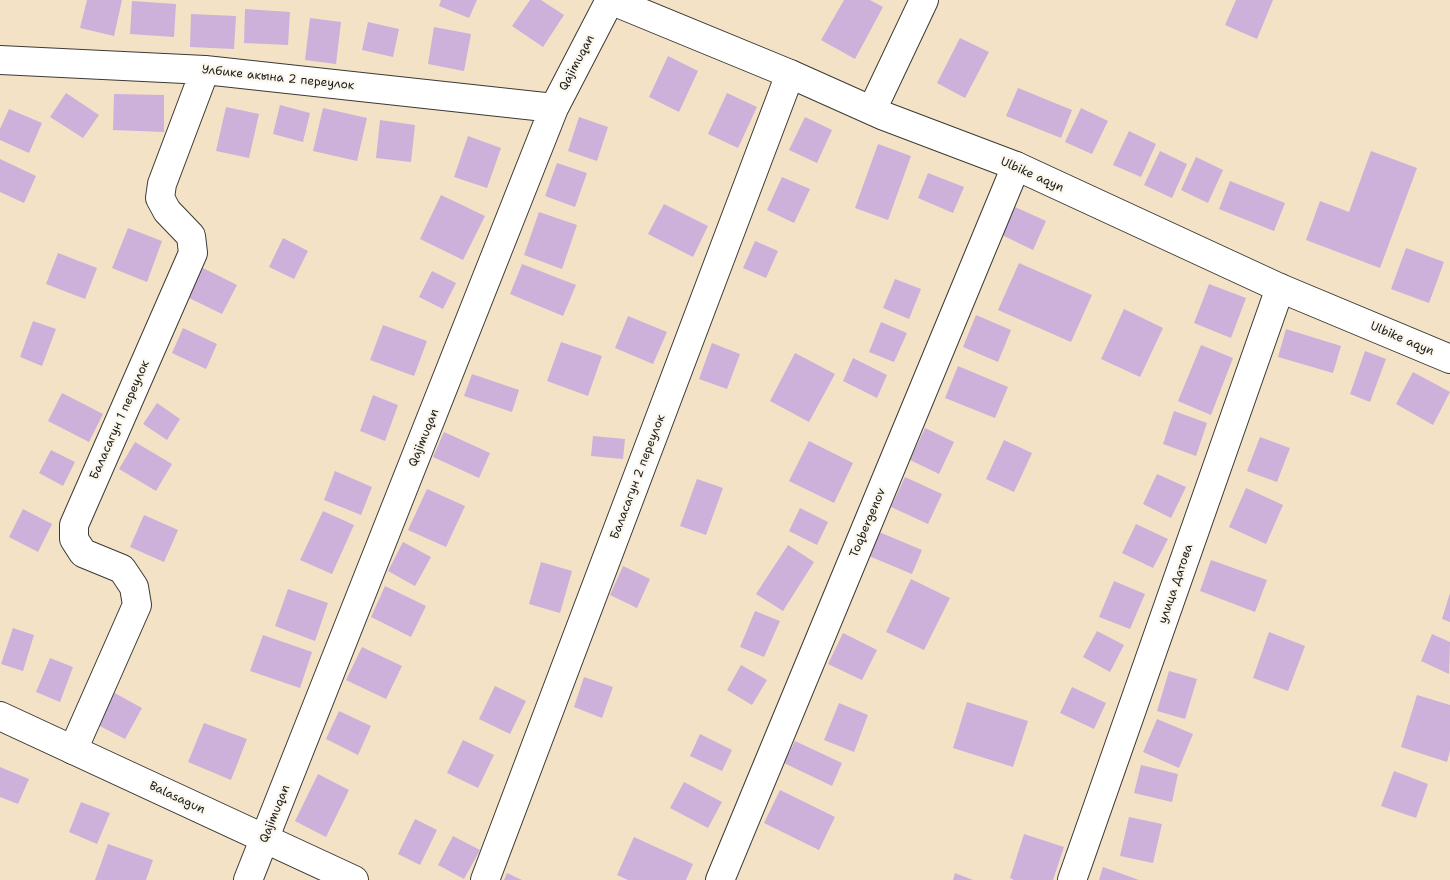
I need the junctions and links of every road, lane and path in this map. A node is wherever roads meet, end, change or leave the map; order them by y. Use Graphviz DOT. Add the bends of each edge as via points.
graph roads {
  1 [pos="610,0"];
  2 [pos="924,0"];
  3 [pos="0,60"];
  4 [pos="205,70"];
  5 [pos="790,74"];
  6 [pos="554,108"];
  7 [pos="872,110"];
  8 [pos="1016,166"];
  9 [pos="1280,288"];
  10 [pos="1450,359"];
  11 [pos="0,716"];
  12 [pos="73,750"];
  13 [pos="265,839"];
  14 [pos="248,880"];
  15 [pos="354,880"];
  16 [pos="485,880"];
  17 [pos="720,880"];
  18 [pos="1072,880"];
  1 -- 5 [label="street, Ulbike aqyn"];
  1 -- 6 [label="street, Qajimuqan"];
  2 -- 7 [label="street"];
  3 -- 4 [label="street, Улбике акына 2 переулок"];
  4 -- 6 [label="street, Улбике акына 2 переулок"];
  4 -- 12 [label="street, Баласагун 1 переулок" via="162,184 160,198 167,211 191,236 193,253 74,525 74,539 83,553 122,569 134,587 137,605"];
  5 -- 7 [label="street, Ulbike aqyn"];
  5 -- 16 [label="street, Баласагун 2 переулок"];
  6 -- 13 [label="street, Qajimuqan"];
  7 -- 8 [label="street, Ulbike aqyn"];
  8 -- 9 [label="street, Ulbike aqyn"];
  8 -- 17 [label="street, Toqbergenov"];
  9 -- 10 [label="street, Ulbike aqyn"];
  9 -- 18 [label="street, улица Датова"];
  11 -- 12 [label="street, Balasagun"];
  12 -- 13 [label="street, Balasagun"];
  13 -- 14 [label="street, Qajimuqan"];
  13 -- 15 [label="street, Balasagun"];
}
